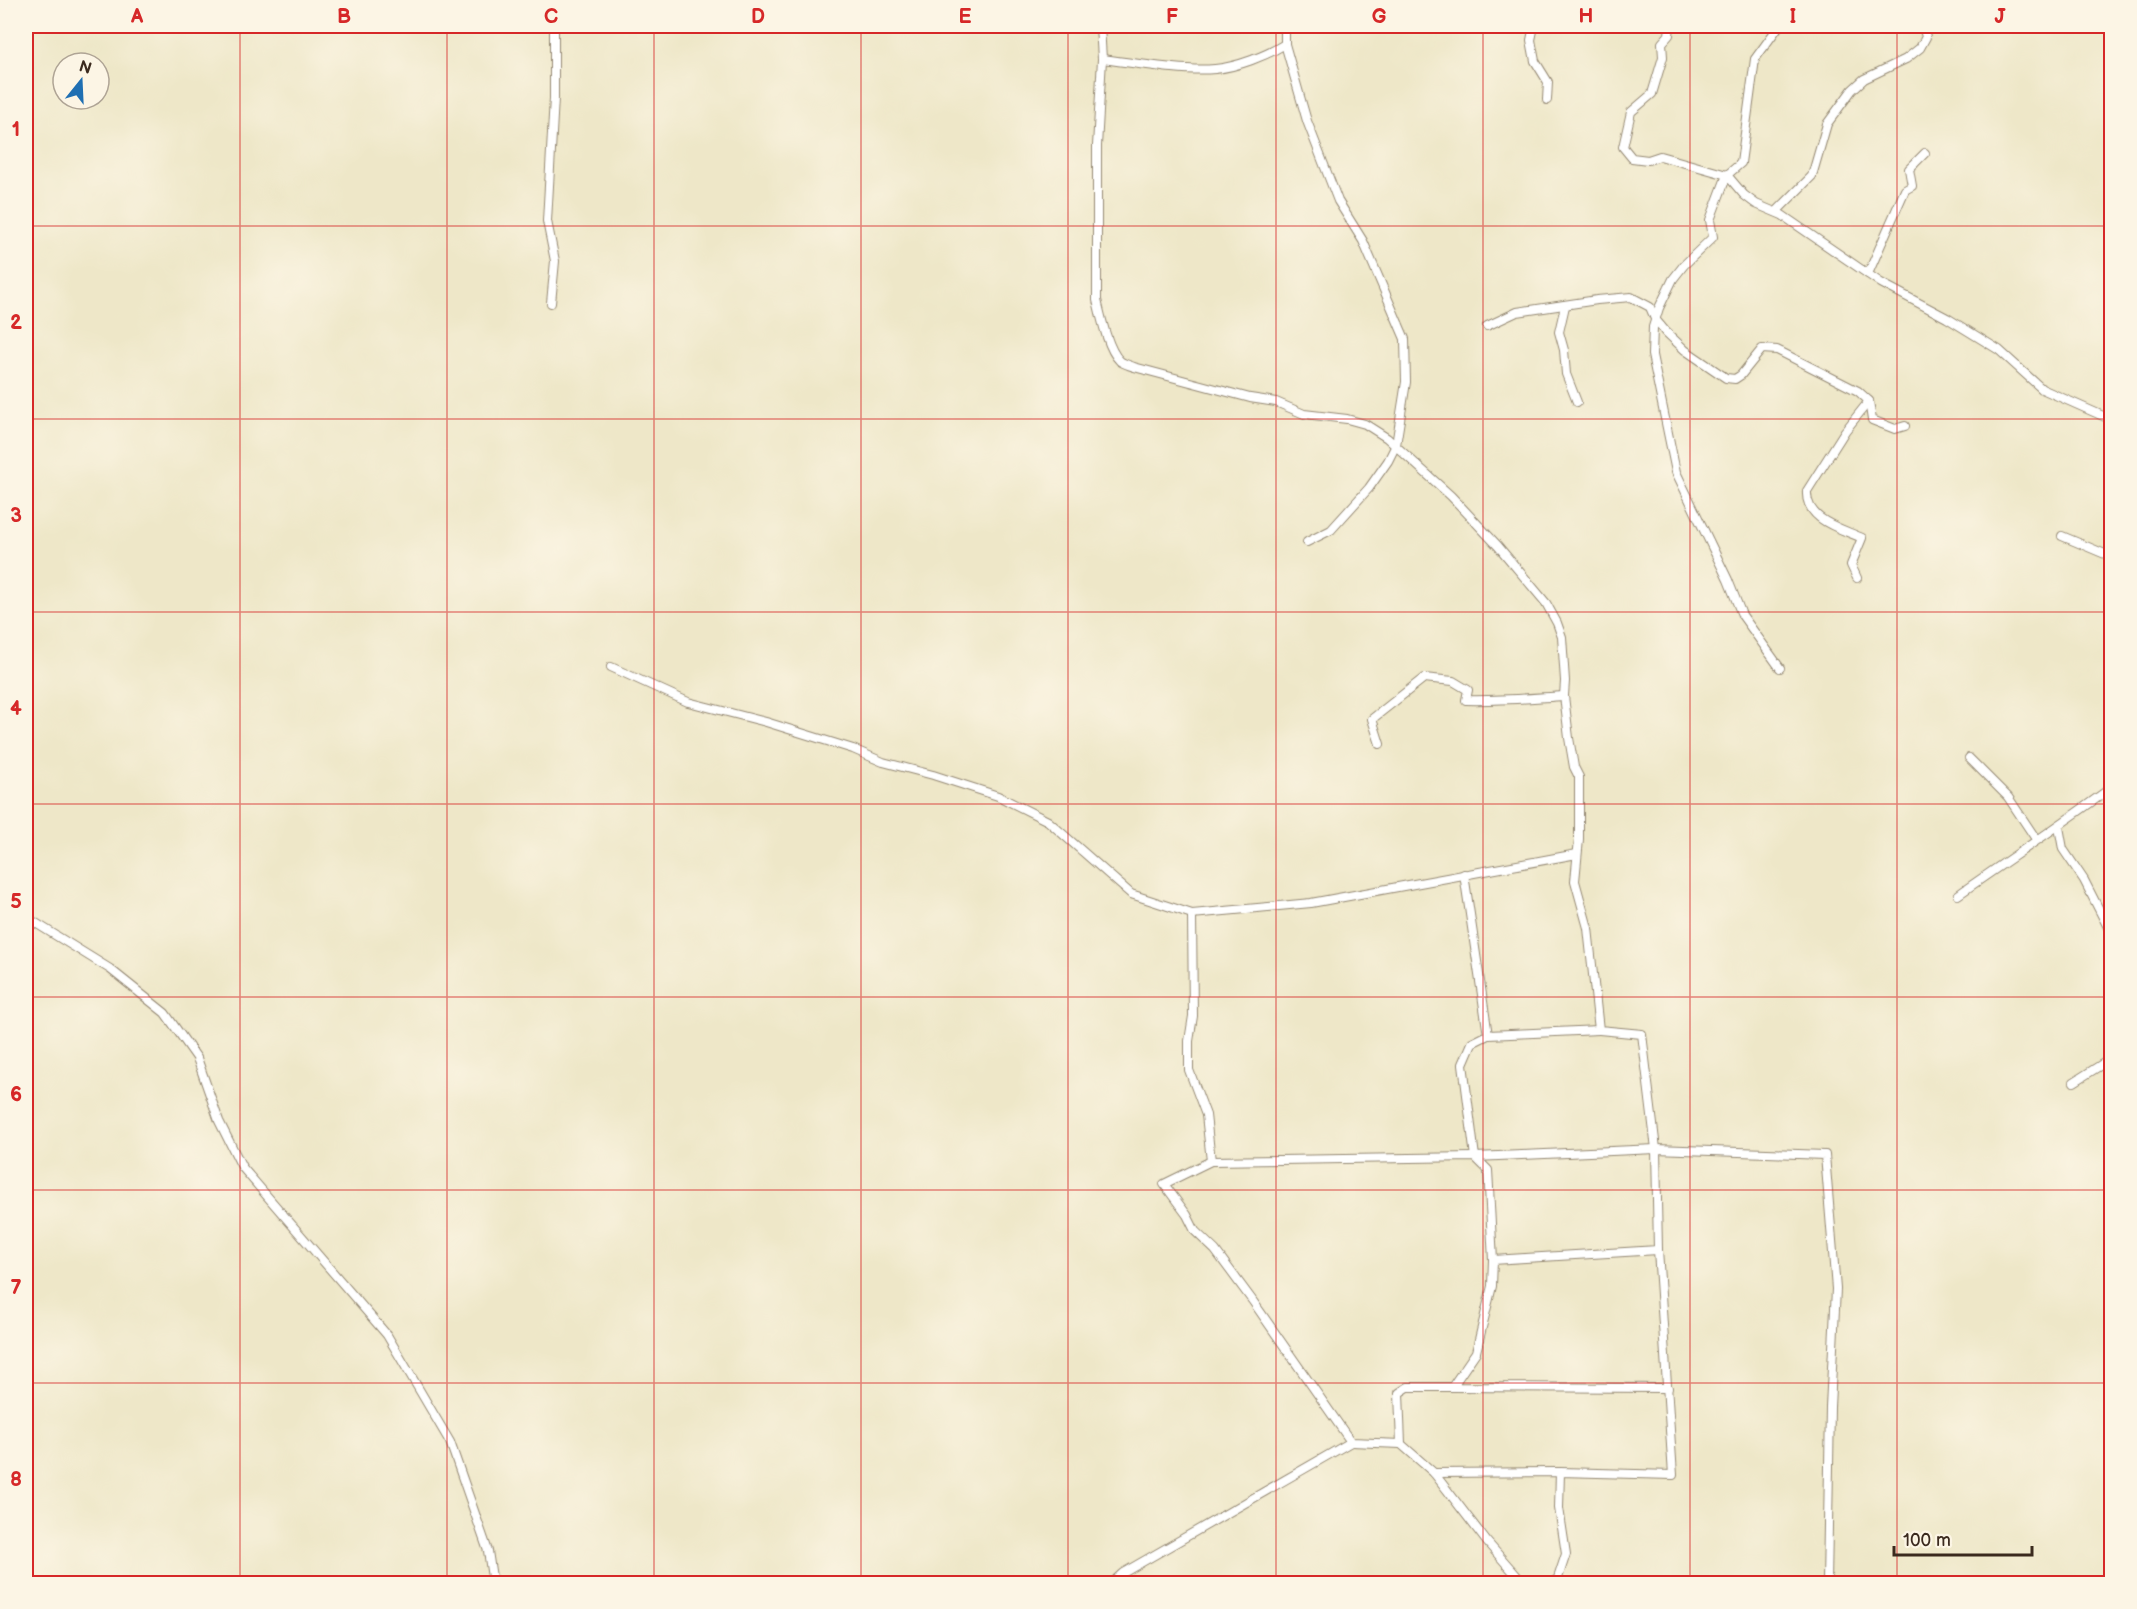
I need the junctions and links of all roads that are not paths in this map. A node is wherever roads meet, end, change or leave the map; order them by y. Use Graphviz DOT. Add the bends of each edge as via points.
graph roads {
  1 [pos="554,26"];
  2 [pos="1100,26"];
  3 [pos="1285,26"];
  4 [pos="1534,26"];
  5 [pos="1670,26"];
  6 [pos="1779,26"];
  7 [pos="1923,26"];
  8 [pos="1285,44"];
  9 [pos="1102,59"];
  10 [pos="1547,100"];
  11 [pos="1925,153"];
  12 [pos="1728,175"];
  13 [pos="1776,212"];
  14 [pos="1868,274"];
  15 [pos="551,303"];
  16 [pos="1565,306"];
  17 [pos="1655,319"];
  18 [pos="1487,326"];
  19 [pos="1869,401"];
  20 [pos="1577,402"];
  21 [pos="2112,420"];
  22 [pos="1905,426"];
  23 [pos="1396,445"];
  24 [pos="2062,536"];
  25 [pos="1307,542"];
  26 [pos="2112,557"];
  27 [pos="1857,578"];
  28 [pos="610,667"];
  29 [pos="1780,668"];
  30 [pos="1564,696"];
  31 [pos="1380,744"];
  32 [pos="1969,758"];
  33 [pos="2112,787"];
  34 [pos="2059,827"];
  35 [pos="2036,839"];
  36 [pos="1577,855"];
  37 [pos="1464,874"];
  38 [pos="1958,895"];
  39 [pos="1192,914"];
  40 [pos="26,917"];
  41 [pos="2112,935"];
  42 [pos="1599,1030"];
  43 [pos="1488,1035"];
  44 [pos="2112,1058"];
  45 [pos="2074,1082"];
  46 [pos="1656,1149"];
  47 [pos="1476,1157"];
  48 [pos="1211,1161"];
  49 [pos="1658,1250"];
  50 [pos="1493,1260"];
  51 [pos="1452,1387"];
  52 [pos="1668,1388"];
  53 [pos="1351,1442"];
  54 [pos="1401,1444"];
  55 [pos="1560,1472"];
  56 [pos="1434,1473"];
  57 [pos="493,1584"];
  58 [pos="1111,1584"];
  59 [pos="1524,1584"];
  60 [pos="1556,1584"];
  61 [pos="1827,1584"];
  1 -- 15 [label="street" via="547,221 555,261"];
  2 -- 9 [label="street"];
  3 -- 8 [label="street"];
  4 -- 10 [label="street" via="1535,61 1548,82"];
  5 -- 12 [label="street" via="1662,43 1663,57 1652,94 1630,112 1623,147 1632,158 1648,160 1660,156"];
  6 -- 12 [label="street" via="1755,58 1741,163"];
  7 -- 13 [label="street" via="1926,37 1920,48 1864,79 1852,90 1827,124 1812,176"];
  8 -- 9 [label="street" via="1265,55 1216,69"];
  8 -- 23 [label="street" via="1307,120 1338,201 1363,241 1405,339 1406,382"];
  9 -- 23 [label="street" via="1097,146 1097,300 1116,357 1134,367 1276,402 1304,414 1365,424"];
  11 -- 14 [label="street" via="1909,169 1912,186 1905,190"];
  12 -- 13 [label="street" via="1744,195"];
  12 -- 17 [label="street" via="1710,220 1713,237 1673,279"];
  13 -- 14 [label="street"];
  14 -- 21 [label="street" via="1999,350 2050,394"];
  16 -- 17 [label="street" via="1631,297 1650,307"];
  16 -- 18 [label="street" via="1517,312"];
  16 -- 20 [label="street" via="1559,332 1566,374"];
  17 -- 19 [label="street" via="1685,350 1726,378 1741,375 1762,349 1768,348 1839,381"];
  17 -- 29 [label="street" via="1652,355 1676,472 1742,615"];
  19 -- 22 [label="street" via="1872,420 1895,429"];
  19 -- 27 [label="street" via="1811,482 1806,499 1820,520 1862,538 1851,565"];
  23 -- 25 [label="street" via="1355,504 1331,530"];
  23 -- 30 [label="street" via="1483,529 1546,603 1562,637"];
  24 -- 26 [label="street"];
  28 -- 39 [label="street" via="688,702 766,722 998,796 1048,821 1131,894"];
  30 -- 31 [label="street" via="1466,700 1468,690 1453,681 1424,678 1372,719"];
  30 -- 36 [label="street" via="1570,748 1579,777"];
  32 -- 35 [label="street" via="2008,797"];
  33 -- 34 [label="street"];
  34 -- 35 [label="street"];
  34 -- 41 [label="street" via="2063,849"];
  35 -- 38 [label="street"];
  36 -- 37 [label="street"];
  36 -- 42 [label="street" via="1575,881 1587,927"];
  37 -- 39 [label="street" via="1311,903"];
  37 -- 43 [label="street"];
  39 -- 48 [label="street" via="1189,1070 1206,1115"];
  40 -- 57 [label="street" via="110,969 165,1013 197,1058 219,1121 242,1167 387,1335 450,1442 488,1551"];
  42 -- 43 [label="street"];
  42 -- 46 [label="street" via="1642,1034"];
  43 -- 47 [label="street" via="1472,1043 1463,1064"];
  44 -- 45 [label="street"];
  46 -- 47 [label="street"];
  46 -- 49 [label="street"];
  46 -- 61 [label="street" via="1825,1155 1836,1288"];
  47 -- 48 [label="street"];
  47 -- 50 [label="street" via="1488,1170"];
  48 -- 53 [label="street" via="1164,1184 1195,1231 1215,1250 1252,1300"];
  49 -- 50 [label="street"];
  49 -- 52 [label="street"];
  50 -- 51 [label="street" via="1492,1286 1476,1352"];
  51 -- 52 [label="street"];
  51 -- 54 [label="street" via="1408,1387 1399,1393"];
  52 -- 55 [label="street" via="1673,1475"];
  53 -- 54 [label="street"];
  53 -- 58 [label="street" via="1123,1573"];
  54 -- 56 [label="street"];
  55 -- 56 [label="street"];
  55 -- 60 [label="street" via="1558,1508 1566,1554"];
  56 -- 59 [label="street" via="1486,1542"];
}
